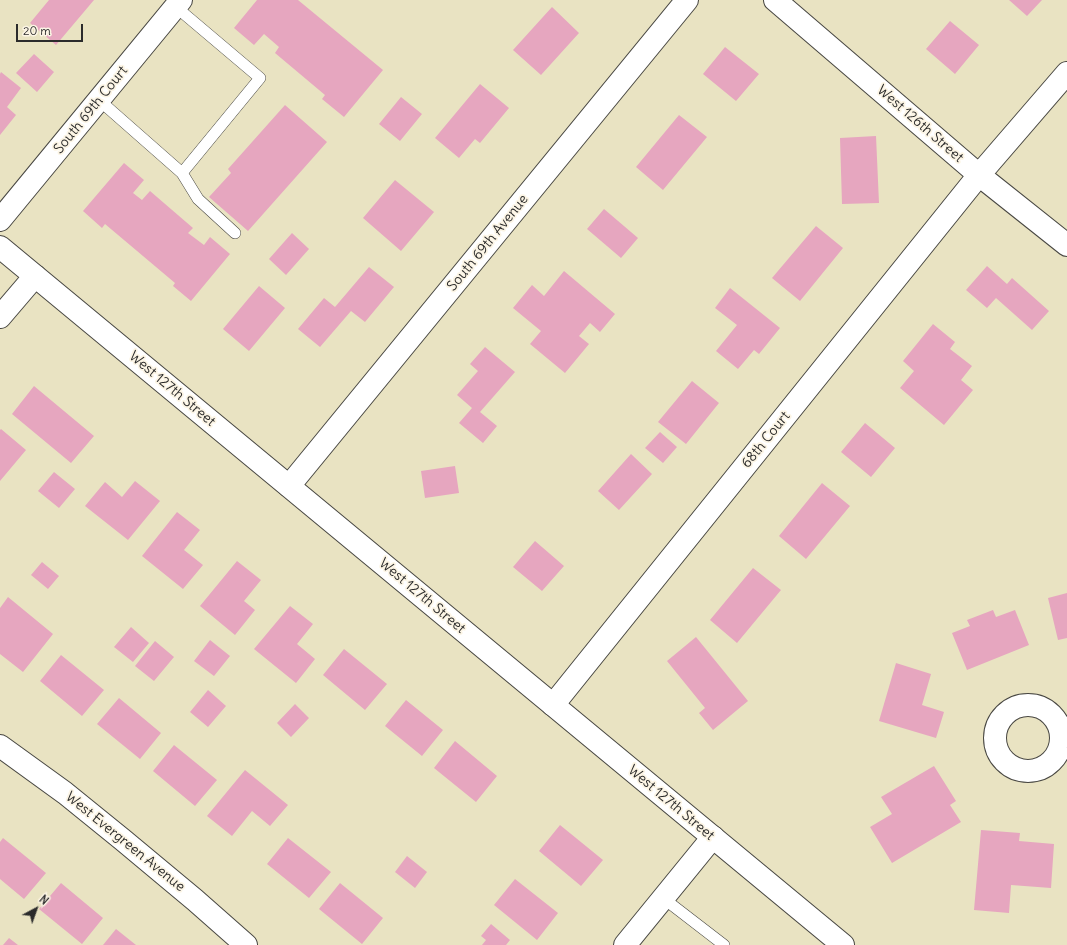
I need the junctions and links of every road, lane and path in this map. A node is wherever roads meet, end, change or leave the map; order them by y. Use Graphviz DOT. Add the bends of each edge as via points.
graph roads {
  1 [pos="687,0"];
  2 [pos="775,0"];
  3 [pos="178,4"];
  4 [pos="1067,73"];
  5 [pos="99,100"];
  6 [pos="182,173"];
  7 [pos="979,175"];
  8 [pos="0,220"];
  9 [pos="235,233"];
  10 [pos="1067,245"];
  11 [pos="0,247"];
  12 [pos="35,276"];
  13 [pos="0,317"];
  14 [pos="289,486"];
  15 [pos="553,705"];
  16 [pos="0,746"];
  17 [pos="713,837"];
  18 [pos="664,898"];
  19 [pos="840,944"];
  20 [pos="246,945"];
  21 [pos="625,945"];
  22 [pos="724,945"];
  1 -- 14 [label="street, South 69th Avenue"];
  2 -- 7 [label="street, West 126th Street"];
  3 -- 5 [label="street, South 69th Court"];
  3 -- 6 [label="lane" via="260,78"];
  4 -- 7 [label="street, 68th Court"];
  5 -- 6 [label="lane"];
  5 -- 8 [label="street, South 69th Court"];
  6 -- 9 [label="lane" via="198,199"];
  7 -- 10 [label="street, West 126th Street"];
  7 -- 15 [label="street, 68th Court"];
  11 -- 12 [label="street, West 127th Street"];
  12 -- 13 [label="street"];
  12 -- 14 [label="street, West 127th Street"];
  14 -- 15 [label="street, West 127th Street"];
  15 -- 17 [label="street, West 127th Street"];
  16 -- 20 [label="street, West Evergreen Avenue" via="123,840"];
  17 -- 18 [label="street"];
  17 -- 19 [label="street, West 127th Street"];
  18 -- 21 [label="street"];
  18 -- 22 [label="lane"];
}
